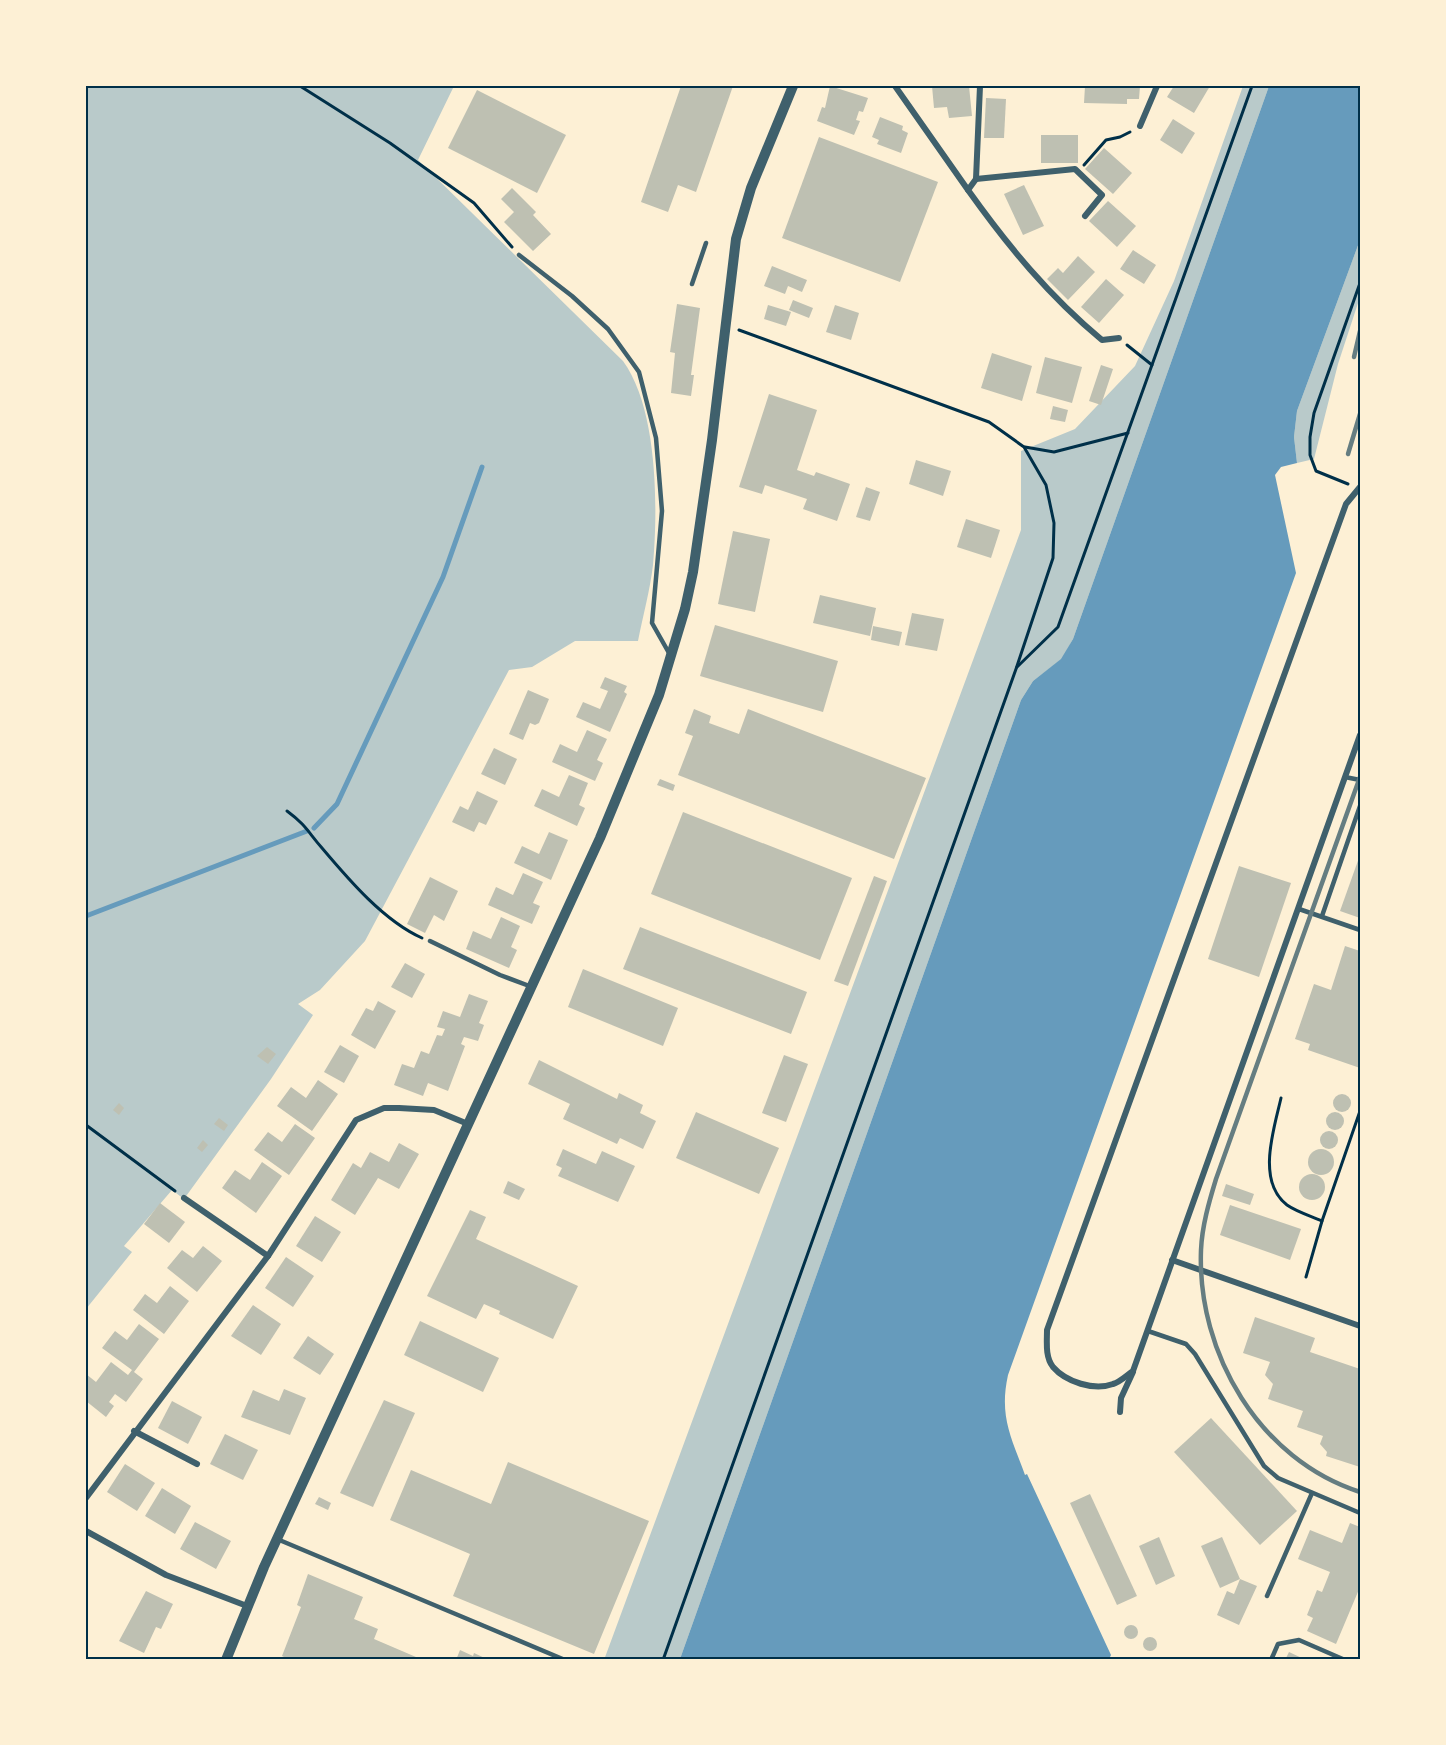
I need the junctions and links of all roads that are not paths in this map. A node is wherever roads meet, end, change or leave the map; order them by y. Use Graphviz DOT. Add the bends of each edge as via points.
graph roads {
  1 [pos="793,86"];
  2 [pos="895,86"];
  3 [pos="980,86"];
  4 [pos="1157,86"];
  5 [pos="1140,126"];
  6 [pos="976,179"];
  7 [pos="968,190"];
  8 [pos="1085,216"];
  9 [pos="706,243"];
  10 [pos="519,255"];
  11 [pos="692,284"];
  12 [pos="1119,338"];
  13 [pos="1359,488"];
  14 [pos="671,658"];
  15 [pos="1360,735"];
  16 [pos="1345,777"];
  17 [pos="1360,780"];
  18 [pos="1360,806"];
  19 [pos="1299,909"];
  20 [pos="1322,916"];
  21 [pos="1360,930"];
  22 [pos="430,941"];
  23 [pos="532,987"];
  24 [pos="468,1124"];
  25 [pos="183,1198"];
  26 [pos="268,1256"];
  27 [pos="1172,1260"];
  28 [pos="1360,1326"];
  29 [pos="1148,1331"];
  30 [pos="1133,1371"];
  31 [pos="1120,1412"];
  32 [pos="134,1431"];
  33 [pos="196,1464"];
  34 [pos="1312,1492"];
  35 [pos="86,1498"];
  36 [pos="1360,1513"];
  37 [pos="86,1531"];
  38 [pos="277,1539"];
  39 [pos="1267,1596"];
  40 [pos="247,1606"];
  41 [pos="226,1659"];
  42 [pos="565,1659"];
  43 [pos="1271,1659"];
  44 [pos="1345,1659"];
  1 -- 14 [label="street" via="742,215 693,572"];
  2 -- 7 [label="street"];
  3 -- 6 [label="street"];
  4 -- 5 [label="street"];
  6 -- 7 [label="street"];
  6 -- 8 [label="street" via="1075,169 1102,195"];
  7 -- 12 [label="street" via="1052,296 1102,340"];
  9 -- 11 [label="lane"];
  10 -- 14 [label="lane" via="608,329 639,372 656,438 662,511 652,623"];
  13 -- 30 [label="street" via="1346,504 1047,1330 1047,1349 1053,1366 1073,1381 1098,1387 1114,1384"];
  14 -- 23 [label="street" via="631,769"];
  15 -- 16 [label="street"];
  16 -- 17 [label="lane"];
  16 -- 19 [label="street"];
  18 -- 20 [label="lane"];
  19 -- 20 [label="lane"];
  19 -- 27 [label="street"];
  20 -- 21 [label="lane"];
  22 -- 23 [label="lane"];
  23 -- 24 [label="street"];
  24 -- 26 [label="street" via="434,1110 399,1108 384,1108 356,1120"];
  24 -- 38 [label="street"];
  25 -- 26 [label="street"];
  26 -- 32 [label="street"];
  27 -- 28 [label="street"];
  27 -- 29 [label="street"];
  29 -- 30 [label="street"];
  29 -- 34 [label="lane" via="1186,1344 1196,1354 1264,1466 1278,1478"];
  30 -- 31 [label="street"];
  32 -- 33 [label="street"];
  32 -- 35 [label="street"];
  34 -- 36 [label="lane"];
  34 -- 39 [label="lane"];
  37 -- 40 [label="street" via="166,1575"];
  38 -- 40 [label="street"];
  38 -- 42 [label="lane"];
  40 -- 41 [label="street"];
  43 -- 44 [label="lane" via="1278,1644 1299,1640"];
}
